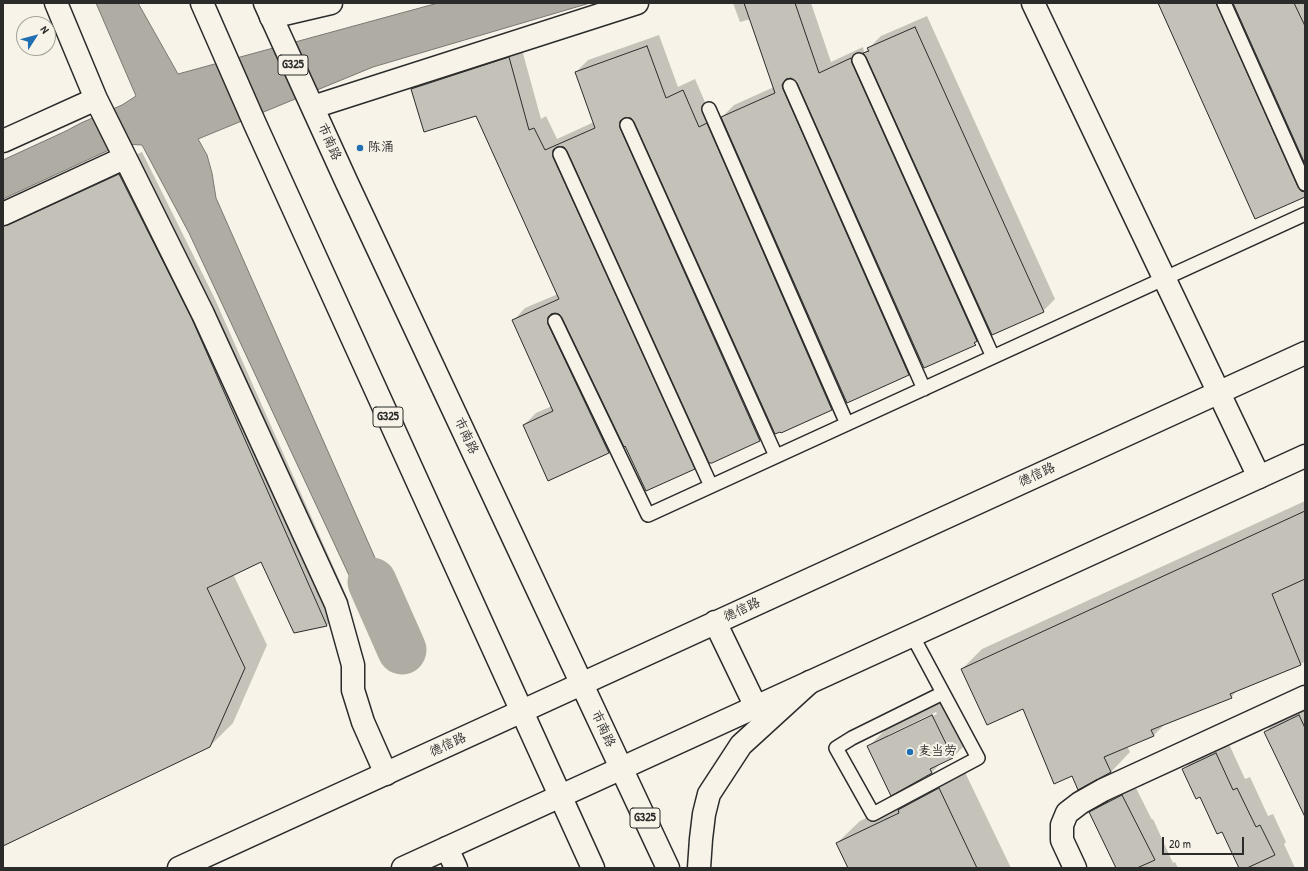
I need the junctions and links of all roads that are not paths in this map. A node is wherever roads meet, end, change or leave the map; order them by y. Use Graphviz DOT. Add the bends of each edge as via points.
graph roads {
  1 [pos="56,3"];
  2 [pos="202,3"];
  3 [pos="331,3"];
  4 [pos="637,3"];
  5 [pos="1032,3"];
  6 [pos="1224,3"];
  7 [pos="271,16"];
  8 [pos="859,60"];
  9 [pos="790,86"];
  10 [pos="99,104"];
  11 [pos="312,104"];
  12 [pos="709,109"];
  13 [pos="627,125"];
  14 [pos="3,141"];
  15 [pos="122,153"];
  16 [pos="560,154"];
  17 [pos="1305,184"];
  18 [pos="3,214"];
  19 [pos="1305,214"];
  20 [pos="1164,278"];
  21 [pos="555,321"];
  22 [pos="1305,353"];
  23 [pos="993,357"];
  24 [pos="924,389"];
  25 [pos="1218,392"];
  26 [pos="847,424"];
  27 [pos="776,456"];
  28 [pos="1305,456"];
  29 [pos="1259,477"];
  30 [pos="711,486"];
  31 [pos="715,622"];
  32 [pos="912,635"];
  33 [pos="810,682"];
  34 [pos="582,683"];
  35 [pos="943,693"];
  36 [pos="1305,697"];
  37 [pos="756,707"];
  38 [pos="522,711"];
  39 [pos="622,768"];
  40 [pos="386,774"];
  41 [pos="560,796"];
  42 [pos="447,848"];
  43 [pos="179,868"];
  44 [pos="403,868"];
  45 [pos="456,868"];
  46 [pos="593,868"];
  47 [pos="668,868"];
  48 [pos="699,868"];
  49 [pos="1075,868"];
  1 -- 10 [label="main road"];
  2 -- 38 [label="main road, G325"];
  3 -- 7 [label="main road"];
  4 -- 11 [label="main road"];
  5 -- 20 [label="main road"];
  6 -- 17 [label="lane"];
  7 -- 11 [label="main road, 市南路 / G325"];
  8 -- 23 [label="lane"];
  9 -- 24 [label="lane"];
  10 -- 14 [label="main road"];
  10 -- 15 [label="main road"];
  11 -- 34 [label="main road, 市南路 / G325"];
  12 -- 26 [label="lane"];
  13 -- 27 [label="lane"];
  15 -- 18 [label="main road"];
  15 -- 40 [label="main road" via="203,314 336,604 353,666 353,690 363,722"];
  16 -- 30 [label="lane"];
  19 -- 20 [label="lane"];
  20 -- 23 [label="lane"];
  20 -- 25 [label="main road"];
  21 -- 30 [label="lane" via="648,515"];
  22 -- 25 [label="main road, 德信路"];
  23 -- 24 [label="lane"];
  24 -- 26 [label="lane"];
  25 -- 29 [label="main road"];
  25 -- 31 [label="main road, 德信路"];
  26 -- 27 [label="lane"];
  27 -- 30 [label="lane"];
  28 -- 29 [label="main road"];
  29 -- 32 [label="main road"];
  31 -- 34 [label="main road, 德信路"];
  31 -- 37 [label="main road"];
  32 -- 33 [label="main road"];
  32 -- 35 [label="lane"];
  33 -- 37 [label="main road"];
  33 -- 48 [label="main road" via="741,745 709,794 704,814"];
  34 -- 38 [label="main road, 德信路"];
  34 -- 39 [label="main road, 市南路 / G325"];
  35 -- 35 [label="lane" via="836,748 872,814 978,758"];
  36 -- 49 [label="main road" via="1080,803 1067,813 1062,825 1062,840"];
  37 -- 39 [label="main road"];
  38 -- 40 [label="main road, 德信路"];
  38 -- 41 [label="main road, G325"];
  39 -- 41 [label="main road"];
  39 -- 47 [label="main road, 市南路 / G325"];
  40 -- 43 [label="main road, 德信路"];
  41 -- 42 [label="main road"];
  41 -- 46 [label="main road, G325"];
  42 -- 44 [label="main road"];
  42 -- 45 [label="main road"];
}
